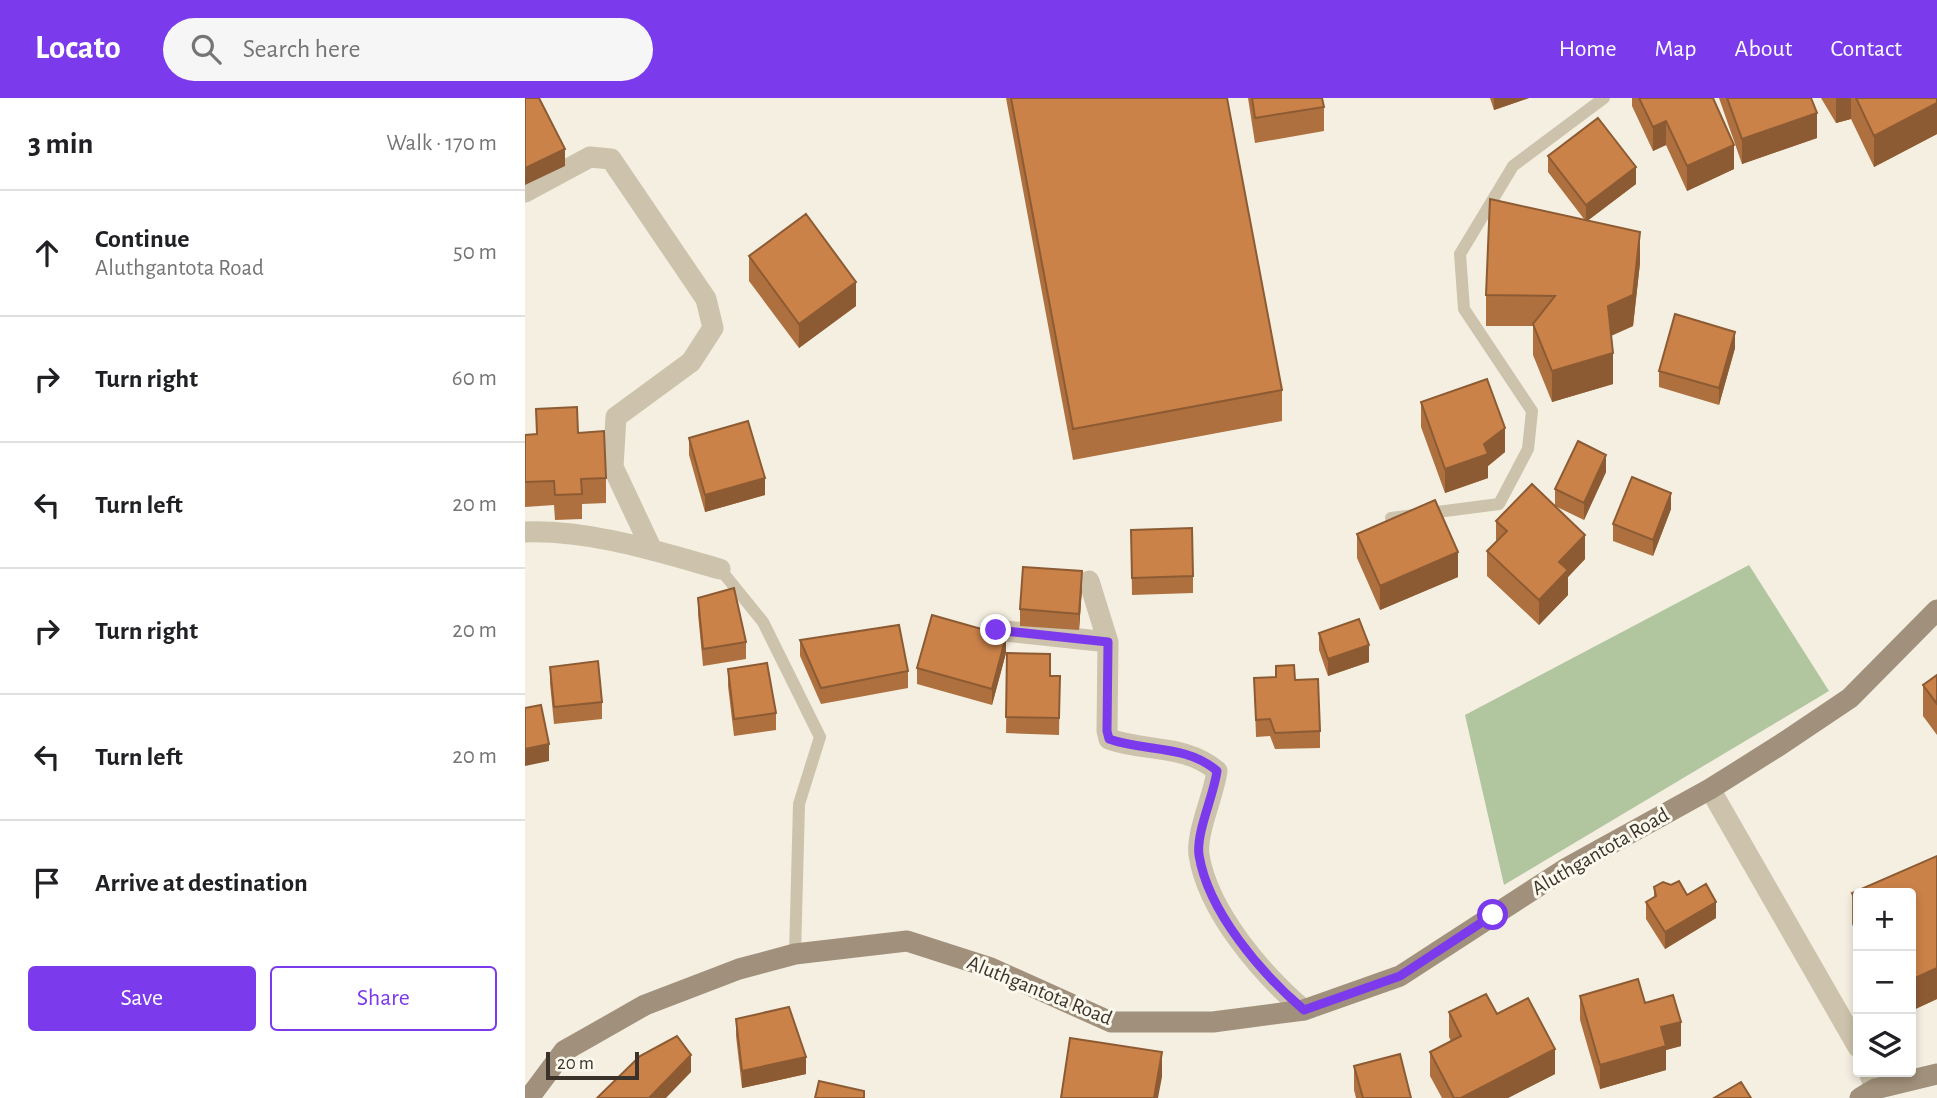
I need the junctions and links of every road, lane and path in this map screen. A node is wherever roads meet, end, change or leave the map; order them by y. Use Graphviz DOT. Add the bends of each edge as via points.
graph roads {
  1 [pos="1604,98"];
  2 [pos="525,191"];
  3 [pos="1391,517"];
  4 [pos="525,532"];
  5 [pos="652,550"];
  6 [pos="720,569"];
  7 [pos="1089,581"];
  8 [pos="1937,610"];
  9 [pos="996,630"];
  10 [pos="1108,642"];
  11 [pos="1710,789"];
  12 [pos="795,954"];
  13 [pos="1304,1010"];
  14 [pos="1853,1038"];
  15 [pos="1937,1074"];
  16 [pos="1868,1086"];
  17 [pos="529,1098"];
  1 -- 3 [label="lane" via="1513,166 1460,254 1464,309 1532,411 1528,449 1499,504"];
  2 -- 5 [label="street" via="590,156 611,159 706,299 712,328 691,362 616,417 613,467"];
  4 -- 5 [label="street" via="561,531"];
  5 -- 6 [label="street"];
  6 -- 12 [label="lane" via="764,622 820,737 799,804"];
  7 -- 10 [label="street"];
  8 -- 11 [label="street, Aluthgantota Road" via="1850,698"];
  9 -- 10 [label="street"];
  10 -- 13 [label="street" via="1109,739 1166,748 1205,761 1217,771 1199,853 1215,902 1269,980"];
  11 -- 13 [label="street, Aluthgantota Road" via="1565,869 1400,976"];
  11 -- 14 [label="street"];
  12 -- 13 [label="street, Aluthgantota Road" via="907,941 991,968 1111,1022 1213,1022"];
  12 -- 17 [label="street, Aluthgantota Road" via="739,969 645,1005 564,1051"];
  15 -- 16 [label="street"];
}
